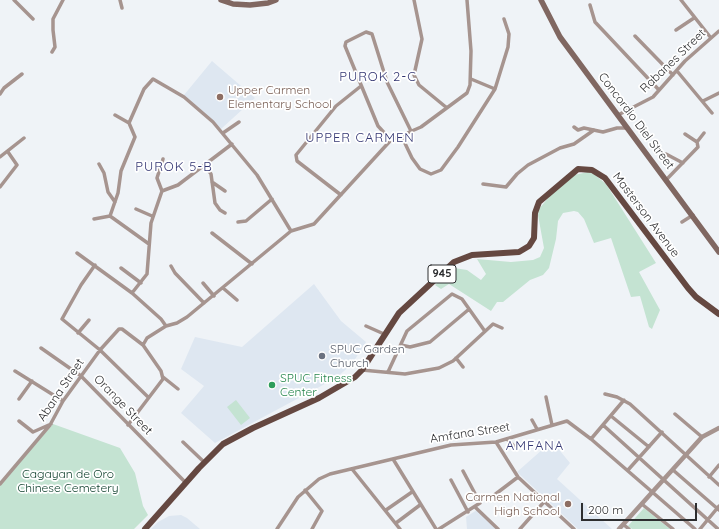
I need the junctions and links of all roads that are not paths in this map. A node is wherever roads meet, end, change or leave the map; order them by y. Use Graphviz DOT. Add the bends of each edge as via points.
graph roads {
  1 [pos="14,0"];
  2 [pos="63,0"];
  3 [pos="120,0"];
  4 [pos="221,0"];
  5 [pos="276,0"];
  6 [pos="414,0"];
  7 [pos="467,0"];
  8 [pos="541,0"];
  9 [pos="681,0"];
  10 [pos="590,5"];
  11 [pos="122,8"];
  12 [pos="694,18"];
  13 [pos="32,19"];
  14 [pos="504,19"];
  15 [pos="676,30"];
  16 [pos="719,30"];
  17 [pos="635,36"];
  18 [pos="711,38"];
  19 [pos="52,52"];
  20 [pos="677,71"];
  21 [pos="22,74"];
  22 [pos="673,75"];
  23 [pos="471,79"];
  24 [pos="361,86"];
  25 [pos="495,89"];
  26 [pos="660,90"];
  27 [pos="719,93"];
  28 [pos="0,94"];
  29 [pos="704,101"];
  30 [pos="448,108"];
  31 [pos="712,112"];
  32 [pos="115,114"];
  33 [pos="618,115"];
  34 [pos="239,122"];
  35 [pos="129,123"];
  36 [pos="574,127"];
  37 [pos="628,128"];
  38 [pos="594,130"];
  39 [pos="411,131"];
  40 [pos="223,133"];
  41 [pos="704,133"];
  42 [pos="685,134"];
  43 [pos="401,135"];
  44 [pos="24,138"];
  45 [pos="391,140"];
  46 [pos="697,142"];
  47 [pos="232,144"];
  48 [pos="8,152"];
  49 [pos="666,154"];
  50 [pos="0,157"];
  51 [pos="163,159"];
  52 [pos="683,163"];
  53 [pos="99,164"];
  54 [pos="205,166"];
  55 [pos="666,180"];
  56 [pos="212,182"];
  57 [pos="483,184"];
  58 [pos="0,188"];
  59 [pos="162,191"];
  60 [pos="225,191"];
  61 [pos="341,195"];
  62 [pos="272,199"];
  63 [pos="115,202"];
  64 [pos="136,209"];
  65 [pos="225,213"];
  66 [pos="693,215"];
  67 [pos="110,216"];
  68 [pos="152,216"];
  69 [pos="94,220"];
  70 [pos="238,222"];
  71 [pos="682,222"];
  72 [pos="291,231"];
  73 [pos="212,233"];
  74 [pos="149,244"];
  75 [pos="719,252"];
  76 [pos="76,253"];
  77 [pos="252,264"];
  78 [pos="95,265"];
  79 [pos="171,266"];
  80 [pos="121,268"];
  81 [pos="141,283"];
  82 [pos="203,283"];
  83 [pos="223,288"];
  84 [pos="132,293"];
  85 [pos="214,296"];
  86 [pos="237,300"];
  87 [pos="204,303"];
  88 [pos="468,310"];
  89 [pos="719,314"];
  90 [pos="89,320"];
  91 [pos="166,326"];
  92 [pos="366,326"];
  93 [pos="502,328"];
  94 [pos="484,330"];
  95 [pos="78,333"];
  96 [pos="384,334"];
  97 [pos="143,345"];
  98 [pos="401,345"];
  99 [pos="41,348"];
  100 [pos="100,350"];
  101 [pos="456,358"];
  102 [pos="463,367"];
  103 [pos="15,370"];
  104 [pos="362,370"];
  105 [pos="388,372"];
  106 [pos="82,376"];
  107 [pos="164,377"];
  108 [pos="32,381"];
  109 [pos="178,389"];
  110 [pos="605,394"];
  111 [pos="148,397"];
  112 [pos="546,397"];
  113 [pos="19,399"];
  114 [pos="63,400"];
  115 [pos="624,400"];
  116 [pos="676,414"];
  117 [pos="611,416"];
  118 [pos="532,420"];
  119 [pos="19,421"];
  120 [pos="51,424"];
  121 [pos="128,425"];
  122 [pos="552,425"];
  123 [pos="603,425"];
  124 [pos="719,428"];
  125 [pos="537,429"];
  126 [pos="662,432"];
  127 [pos="702,437"];
  128 [pos="507,439"];
  129 [pos="591,439"];
  130 [pos="183,442"];
  131 [pos="496,442"];
  132 [pos="515,447"];
  133 [pos="648,447"];
  134 [pos="686,455"];
  135 [pos="639,457"];
  136 [pos="393,459"];
  137 [pos="204,462"];
  138 [pos="719,465"];
  139 [pos="352,469"];
  140 [pos="628,470"];
  141 [pos="673,470"];
  142 [pos="463,471"];
  143 [pos="518,477"];
  144 [pos="709,477"];
  145 [pos="451,480"];
  146 [pos="664,480"];
  147 [pos="0,482"];
  148 [pos="186,483"];
  149 [pos="719,485"];
  150 [pos="305,490"];
  151 [pos="412,492"];
  152 [pos="653,492"];
  153 [pos="493,496"];
  154 [pos="544,502"];
  155 [pos="420,505"];
  156 [pos="643,505"];
  157 [pos="475,507"];
  158 [pos="718,508"];
  159 [pos="386,510"];
  160 [pos="468,512"];
  161 [pos="707,519"];
  162 [pos="396,523"];
  163 [pos="624,525"];
  164 [pos="145,529"];
  165 [pos="277,529"];
  166 [pos="312,529"];
  167 [pos="400,529"];
  168 [pos="437,529"];
  169 [pos="498,529"];
  170 [pos="520,529"];
  171 [pos="574,529"];
  172 [pos="619,529"];
  173 [pos="629,529"];
  174 [pos="673,529"];
  175 [pos="695,529"];
  176 [pos="700,529"];
  177 [pos="718,529"];
  1 -- 13 [label="street"];
  2 -- 19 [label="street" via="54,20 52,30 55,47"];
  3 -- 11 [label="street"];
  4 -- 5 [label="main road" via="250,5"];
  6 -- 30 [label="street" via="422,39 415,78 429,94"];
  7 -- 23 [label="street" via="471,36"];
  8 -- 33 [label="main road, Concordio Diel Street" via="560,37"];
  9 -- 12 [label="street"];
  10 -- 26 [label="street" via="596,22"];
  12 -- 15 [label="street"];
  12 -- 18 [label="street"];
  14 -- 25 [label="street" via="509,34 508,47"];
  16 -- 18 [label="street, Rabanes Street"];
  17 -- 22 [label="street"];
  18 -- 20 [label="street, Rabanes Street"];
  20 -- 22 [label="street, Rabanes Street"];
  20 -- 29 [label="street"];
  21 -- 28 [label="street"];
  22 -- 26 [label="street, Rabanes Street"];
  23 -- 25 [label="street"];
  23 -- 30 [label="street" via="467,93"];
  24 -- 39 [label="street" via="345,44 368,32 372,34 387,82"];
  24 -- 45 [label="street" via="378,126"];
  24 -- 61 [label="street" via="336,106 296,155 297,161"];
  25 -- 43 [label="street" via="454,153 438,172 431,174 420,168"];
  26 -- 33 [label="street, Rabanes Street" via="645,102"];
  27 -- 29 [label="street"];
  29 -- 31 [label="street"];
  30 -- 39 [label="street"];
  32 -- 35 [label="street"];
  33 -- 37 [label="main road, Concordio Diel Street"];
  34 -- 40 [label="street"];
  35 -- 40 [label="street" via="144,89 150,80 155,79 192,103"];
  35 -- 63 [label="street" via="135,138 121,171"];
  36 -- 38 [label="street" via="578,130"];
  37 -- 38 [label="street" via="603,132"];
  37 -- 55 [label="main road, Concordio Diel Street"];
  38 -- 57 [label="street" via="574,144 560,148 528,165 506,187"];
  39 -- 43 [label="street"];
  40 -- 47 [label="street"];
  41 -- 46 [label="street"];
  42 -- 46 [label="street"];
  43 -- 45 [label="street"];
  44 -- 48 [label="street"];
  45 -- 61 [label="street"];
  46 -- 52 [label="street" via="698,147"];
  47 -- 54 [label="street"];
  47 -- 62 [label="street"];
  48 -- 50 [label="street"];
  48 -- 58 [label="street" via="17,165"];
  49 -- 52 [label="street"];
  51 -- 59 [label="street" via="157,178"];
  52 -- 55 [label="street"];
  53 -- 63 [label="street" via="104,173 108,192"];
  54 -- 56 [label="street"];
  54 -- 59 [label="street" via="178,185"];
  55 -- 66 [label="main road, Concordio Diel Street"];
  56 -- 60 [label="street"];
  56 -- 65 [label="street" via="215,203"];
  59 -- 68 [label="street"];
  61 -- 72 [label="street" via="314,224"];
  62 -- 70 [label="street" via="246,222"];
  62 -- 72 [label="street"];
  63 -- 67 [label="street"];
  64 -- 68 [label="street"];
  66 -- 71 [label="street"];
  66 -- 75 [label="main road, Concordio Diel Street"];
  67 -- 69 [label="street"];
  67 -- 74 [label="street"];
  68 -- 74 [label="street"];
  72 -- 77 [label="street"];
  73 -- 77 [label="street"];
  74 -- 81 [label="street" via="147,274"];
  76 -- 78 [label="street"];
  77 -- 83 [label="street"];
  78 -- 84 [label="street"];
  78 -- 95 [label="street" via="62,317 63,321"];
  79 -- 87 [label="street"];
  80 -- 81 [label="street"];
  81 -- 84 [label="street"];
  82 -- 85 [label="street"];
  83 -- 85 [label="street"];
  83 -- 86 [label="street"];
  84 -- 91 [label="street" via="162,319"];
  85 -- 87 [label="street"];
  87 -- 91 [label="street" via="182,321"];
  88 -- 94 [label="street"];
  88 -- 98 [label="street" via="427,344 410,347"];
  88 -- 98 [label="street" via="462,299 452,294 408,331"];
  89 -- 96 [label="main road, Masterson Avenue / 945" via="688,288 605,178 592,170 582,168 568,176 539,202 535,213 534,238 529,246 519,252 472,254 460,259 399,313"];
  90 -- 95 [label="street"];
  91 -- 97 [label="street" via="150,336"];
  92 -- 96 [label="street"];
  93 -- 94 [label="street" via="493,324"];
  94 -- 101 [label="street"];
  95 -- 100 [label="street"];
  96 -- 104 [label="main road, Masterson Avenue / 945"];
  97 -- 100 [label="street, Abana Street" via="121,329"];
  97 -- 107 [label="street"];
  98 -- 105 [label="street"];
  99 -- 106 [label="street, Orange Street"];
  100 -- 106 [label="street, Abana Street"];
  100 -- 111 [label="street"];
  101 -- 102 [label="street"];
  101 -- 105 [label="street" via="444,366 422,372"];
  103 -- 108 [label="street"];
  104 -- 105 [label="street"];
  104 -- 137 [label="main road, Masterson Avenue / 945" via="348,382 320,398 237,436"];
  106 -- 114 [label="street, Abana Street"];
  106 -- 121 [label="street, Orange Street"];
  107 -- 109 [label="street"];
  107 -- 111 [label="street"];
  108 -- 113 [label="street"];
  108 -- 114 [label="street"];
  110 -- 115 [label="street"];
  111 -- 121 [label="street"];
  112 -- 122 [label="street"];
  114 -- 120 [label="street, Abana Street"];
  115 -- 117 [label="street"];
  115 -- 126 [label="street"];
  116 -- 127 [label="street"];
  117 -- 123 [label="street"];
  117 -- 133 [label="street"];
  118 -- 125 [label="street"];
  119 -- 120 [label="street" via="33,432"];
  120 -- 147 [label="street, Abana Street"];
  121 -- 148 [label="street, Orange Street"];
  122 -- 125 [label="street, Amfana Street"];
  122 -- 129 [label="street, Amfana Street" via="567,421"];
  123 -- 129 [label="street"];
  123 -- 135 [label="street"];
  124 -- 127 [label="street"];
  125 -- 128 [label="street, Amfana Street"];
  126 -- 133 [label="street"];
  126 -- 134 [label="street"];
  127 -- 134 [label="street"];
  128 -- 131 [label="street, Amfana Street"];
  128 -- 132 [label="street"];
  129 -- 140 [label="street"];
  130 -- 137 [label="street"];
  131 -- 136 [label="street, Amfana Street" via="451,445"];
  131 -- 143 [label="street"];
  133 -- 135 [label="street"];
  134 -- 141 [label="street"];
  134 -- 144 [label="street"];
  135 -- 140 [label="street"];
  135 -- 146 [label="street"];
  136 -- 139 [label="street, Amfana Street"];
  136 -- 151 [label="street"];
  137 -- 148 [label="main road, Masterson Avenue / 945"];
  138 -- 144 [label="street"];
  139 -- 150 [label="street, Amfana Street" via="323,477"];
  139 -- 159 [label="street"];
  140 -- 152 [label="street"];
  141 -- 146 [label="street"];
  141 -- 158 [label="street"];
  142 -- 157 [label="street" via="480,502"];
  143 -- 153 [label="street"];
  143 -- 154 [label="street"];
  144 -- 149 [label="street"];
  145 -- 160 [label="street"];
  146 -- 152 [label="street"];
  146 -- 161 [label="street"];
  148 -- 164 [label="main road, Masterson Avenue / 945"];
  150 -- 165 [label="street, Amfana Street"];
  150 -- 166 [label="street" via="322,511"];
  151 -- 155 [label="street"];
  151 -- 159 [label="street"];
  152 -- 156 [label="street"];
  152 -- 175 [label="street"];
  154 -- 170 [label="street"];
  154 -- 171 [label="street"];
  155 -- 162 [label="street"];
  155 -- 168 [label="street"];
  156 -- 163 [label="street"];
  156 -- 174 [label="street"];
  157 -- 160 [label="street"];
  157 -- 169 [label="street"];
  158 -- 161 [label="street"];
  159 -- 162 [label="street"];
  160 -- 168 [label="street"];
  161 -- 176 [label="street"];
  161 -- 177 [label="street"];
  162 -- 167 [label="street"];
  163 -- 172 [label="street"];
  163 -- 173 [label="street"];
}
